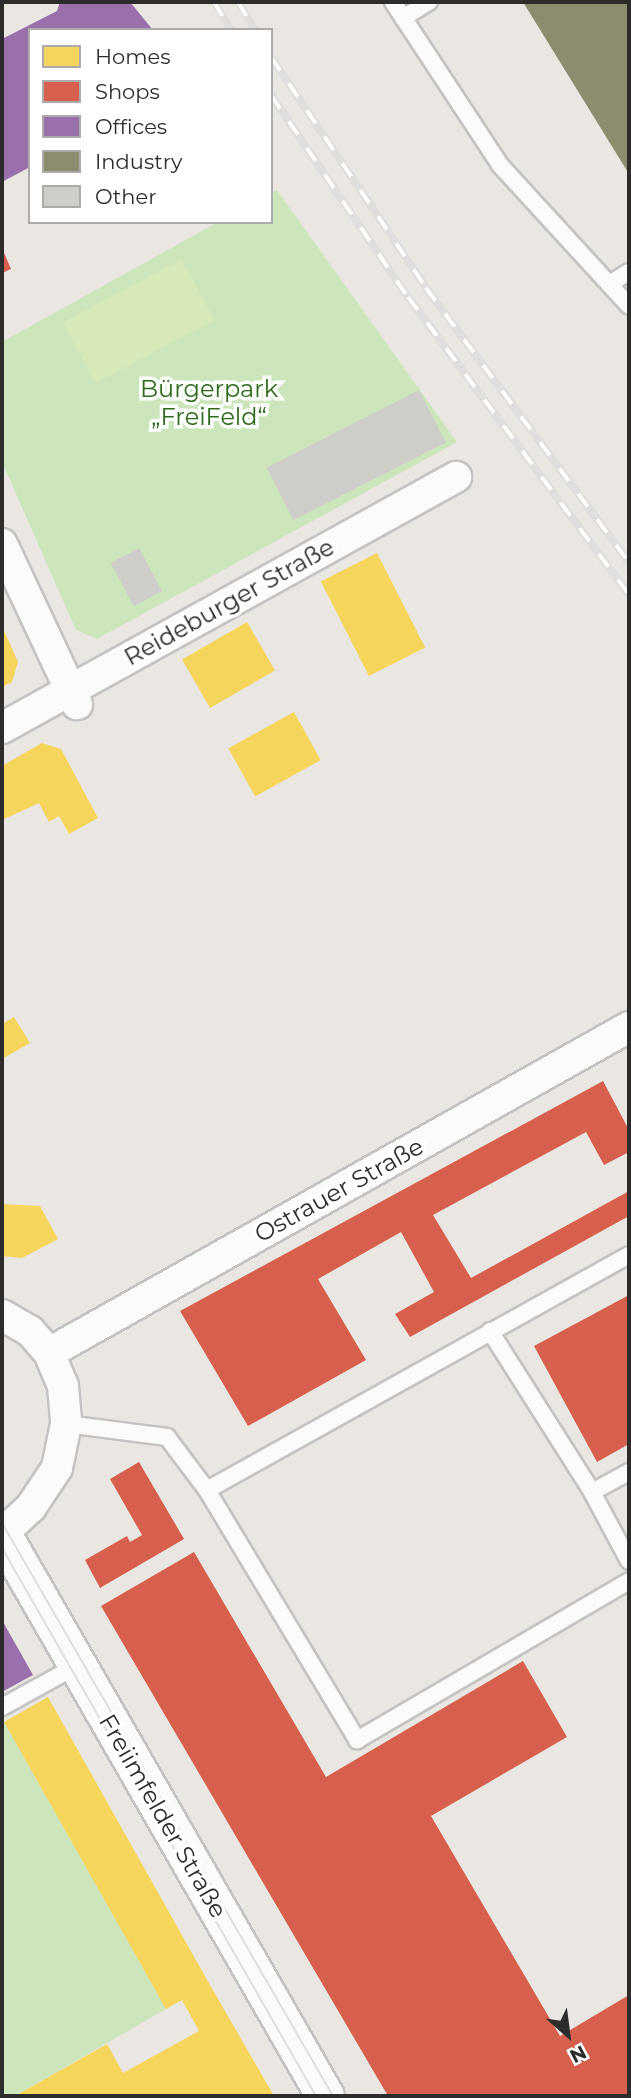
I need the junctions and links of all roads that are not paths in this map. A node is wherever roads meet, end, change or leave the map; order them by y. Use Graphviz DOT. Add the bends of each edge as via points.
graph roads {
  1 [pos="393,2"];
  2 [pos="429,2"];
  3 [pos="403,18"];
  4 [pos="629,272"];
  5 [pos="609,284"];
  6 [pos="629,306"];
  7 [pos="456,477"];
  8 [pos="2,544"];
  9 [pos="74,696"];
  10 [pos="2,727"];
  11 [pos="629,1027"];
  12 [pos="629,1255"];
  13 [pos="2,1315"];
  14 [pos="490,1331"];
  15 [pos="49,1353"];
  16 [pos="66,1424"];
  17 [pos="629,1472"];
  18 [pos="207,1490"];
  19 [pos="592,1492"];
  20 [pos="2,1534"];
  21 [pos="629,1561"];
  22 [pos="629,1581"];
  23 [pos="76,1666"];
  24 [pos="2,1707"];
  25 [pos="325,2096"];
  1 -- 3 [label="lane"];
  2 -- 3 [label="lane"];
  3 -- 5 [label="lane" via="500,165"];
  4 -- 5 [label="lane"];
  5 -- 6 [label="lane"];
  7 -- 9 [label="street, Reideburger Straße"];
  8 -- 9 [label="street"];
  9 -- 10 [label="street, Reideburger Straße"];
  11 -- 15 [label="street, Ostrauer Straße"];
  12 -- 14 [label="lane"];
  13 -- 15 [label="street" via="30,1331"];
  14 -- 18 [label="lane"];
  14 -- 19 [label="lane"];
  15 -- 16 [label="street" via="62,1386"];
  16 -- 18 [label="lane" via="167,1437"];
  16 -- 20 [label="street" via="57,1468 31,1507"];
  17 -- 19 [label="lane"];
  18 -- 22 [label="lane" via="357,1740"];
  19 -- 21 [label="lane"];
  20 -- 23 [label="street, Freiimfelder Straße"];
  23 -- 24 [label="lane"];
  23 -- 25 [label="street, Freiimfelder Straße"];
}
